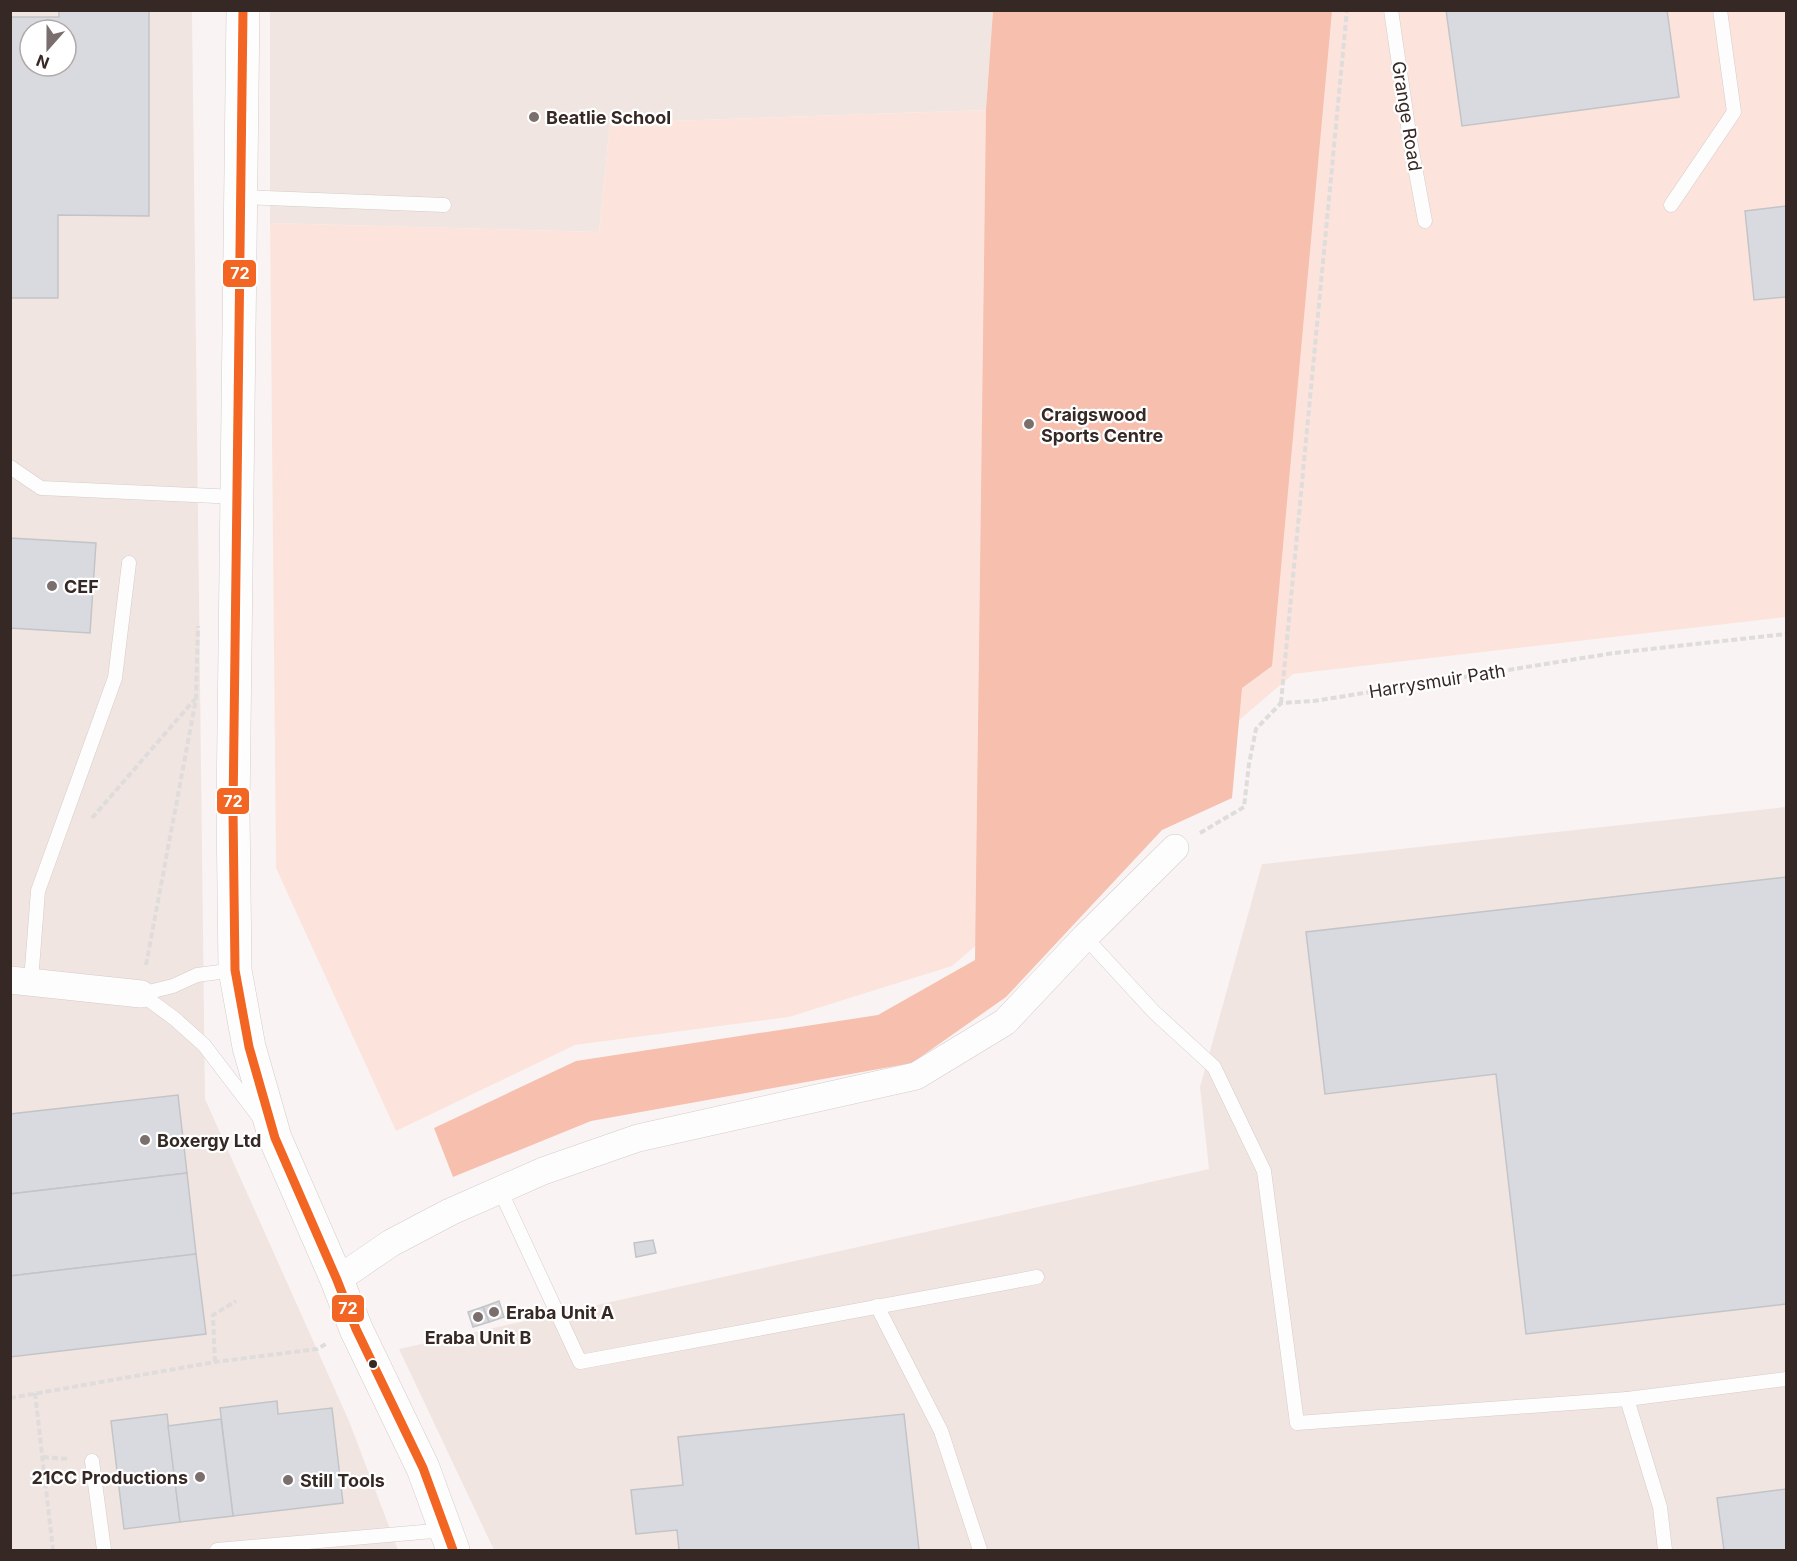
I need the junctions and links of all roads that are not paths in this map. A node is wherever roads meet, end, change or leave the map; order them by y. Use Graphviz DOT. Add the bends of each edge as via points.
graph roads {
  1 [pos="243,10"];
  2 [pos="1391,10"];
  3 [pos="1720,10"];
  4 [pos="241,197"];
  5 [pos="444,205"];
  6 [pos="1671,205"];
  7 [pos="1425,221"];
  8 [pos="10,467"];
  9 [pos="237,497"];
  10 [pos="129,563"];
  11 [pos="1175,848"];
  12 [pos="1085,937"];
  13 [pos="235,970"];
  14 [pos="21,980"];
  15 [pos="141,994"];
  16 [pos="275,1138"];
  17 [pos="500,1190"];
  18 [pos="1037,1277"];
  19 [pos="338,1280"];
  20 [pos="877,1306"];
  21 [pos="1786,1379"];
  22 [pos="1627,1399"];
  23 [pos="92,1461"];
  24 [pos="449,1540"];
  25 [pos="104,1551"];
  26 [pos="217,1551"];
  27 [pos="980,1551"];
  28 [pos="1665,1551"];
  1 -- 4 [label="street"];
  2 -- 7 [label="lane, Grange Road"];
  3 -- 6 [label="lane" via="1734,112"];
  4 -- 5 [label="lane"];
  4 -- 9 [label="street"];
  8 -- 9 [label="lane" via="41,488"];
  9 -- 13 [label="street"];
  10 -- 14 [label="lane" via="115,678 38,891"];
  11 -- 12 [label="street"];
  12 -- 17 [label="street" via="1005,1022 916,1076 638,1138"];
  12 -- 22 [label="lane" via="1154,1012 1214,1067 1264,1171 1297,1423"];
  13 -- 15 [label="lane" via="197,975"];
  13 -- 16 [label="street" via="249,1047"];
  14 -- 15 [label="street"];
  15 -- 16 [label="lane" via="204,1045"];
  16 -- 19 [label="street"];
  17 -- 19 [label="street" via="391,1242"];
  17 -- 20 [label="lane" via="580,1362"];
  18 -- 20 [label="lane"];
  19 -- 24 [label="street" via="356,1329 423,1468"];
  20 -- 27 [label="lane" via="941,1431"];
  21 -- 22 [label="lane"];
  22 -- 28 [label="lane" via="1660,1507"];
  23 -- 25 [label="lane"];
  24 -- 26 [label="lane"];
}
